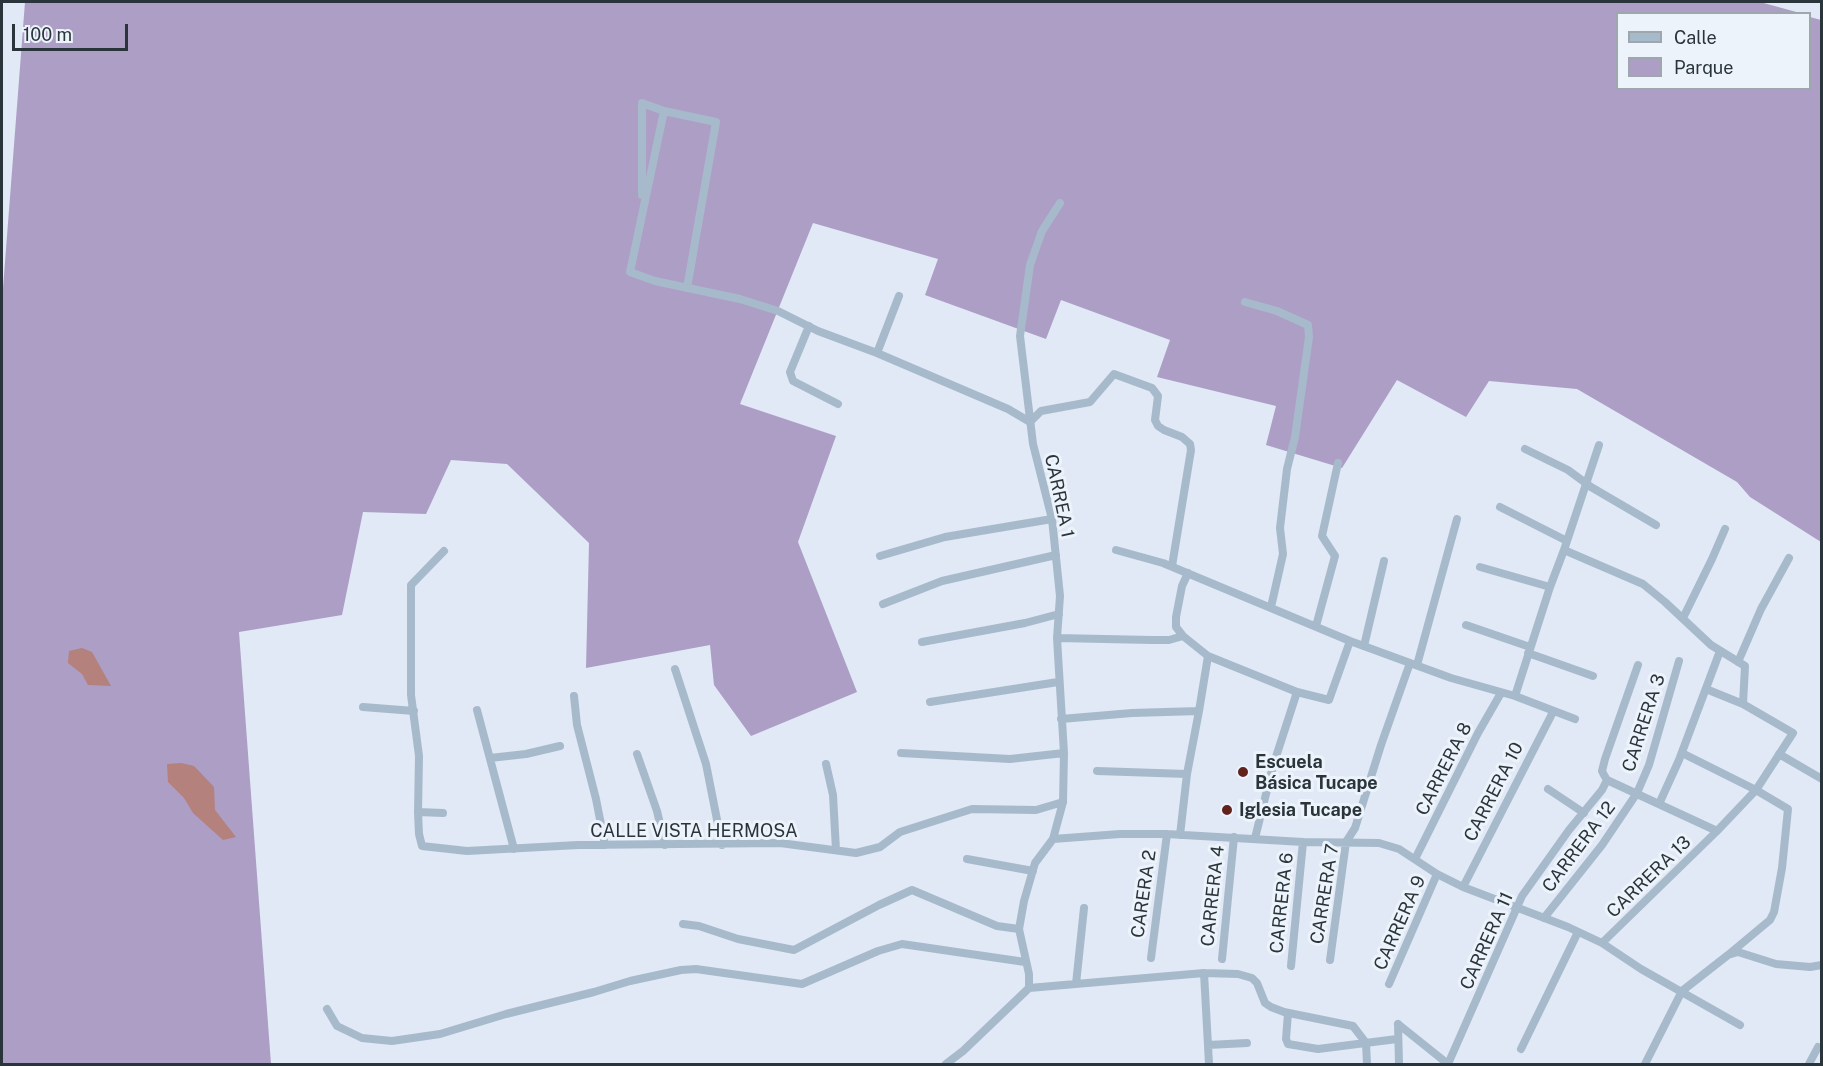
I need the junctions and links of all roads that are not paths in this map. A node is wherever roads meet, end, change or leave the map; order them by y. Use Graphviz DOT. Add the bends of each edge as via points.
graph roads {
  1 [pos="664,111"];
  2 [pos="1060,203"];
  3 [pos="642,211"];
  4 [pos="687,288"];
  5 [pos="899,296"];
  6 [pos="1245,302"];
  7 [pos="809,326"];
  8 [pos="876,353"];
  9 [pos="838,404"];
  10 [pos="1030,422"];
  11 [pos="1599,445"];
  12 [pos="1525,449"];
  13 [pos="1338,463"];
  14 [pos="1585,483"];
  15 [pos="1500,507"];
  16 [pos="1052,519"];
  17 [pos="1457,519"];
  18 [pos="1656,525"];
  19 [pos="1725,529"];
  20 [pos="1567,541"];
  21 [pos="1116,550"];
  22 [pos="1564,550"];
  23 [pos="444,551"];
  24 [pos="1056,555"];
  25 [pos="880,556"];
  26 [pos="1789,558"];
  27 [pos="1384,561"];
  28 [pos="1172,566"];
  29 [pos="1480,567"];
  30 [pos="1188,573"];
  31 [pos="1550,587"];
  32 [pos="883,604"];
  33 [pos="1271,607"];
  34 [pos="1059,614"];
  35 [pos="1683,618"];
  36 [pos="1466,625"];
  37 [pos="1316,626"];
  38 [pos="1183,636"];
  39 [pos="1057,638"];
  40 [pos="1350,641"];
  41 [pos="922,642"];
  42 [pos="1364,646"];
  43 [pos="1529,650"];
  44 [pos="1720,651"];
  45 [pos="1209,656"];
  46 [pos="1679,661"];
  47 [pos="1738,662"];
  48 [pos="1414,664"];
  49 [pos="1638,665"];
  50 [pos="675,669"];
  51 [pos="1593,676"];
  52 [pos="1058,682"];
  53 [pos="1706,689"];
  54 [pos="1297,692"];
  55 [pos="1501,693"];
  56 [pos="574,696"];
  57 [pos="1515,696"];
  58 [pos="930,702"];
  59 [pos="1743,704"];
  60 [pos="363,707"];
  61 [pos="477,710"];
  62 [pos="414,711"];
  63 [pos="1199,711"];
  64 [pos="1553,712"];
  65 [pos="1061,719"];
  66 [pos="1575,719"];
  67 [pos="560,746"];
  68 [pos="901,753"];
  69 [pos="1064,753"];
  70 [pos="1682,753"];
  71 [pos="637,754"];
  72 [pos="1779,754"];
  73 [pos="490,758"];
  74 [pos="826,764"];
  75 [pos="1097,771"];
  76 [pos="1187,774"];
  77 [pos="1821,779"];
  78 [pos="1607,780"];
  79 [pos="1548,789"];
  80 [pos="1756,790"];
  81 [pos="1637,793"];
  82 [pos="1063,802"];
  83 [pos="1659,804"];
  84 [pos="418,812"];
  85 [pos="443,813"];
  86 [pos="1584,813"];
  87 [pos="1718,831"];
  88 [pos="1167,834"];
  89 [pos="1180,835"];
  90 [pos="1234,837"];
  91 [pos="1053,838"];
  92 [pos="1255,838"];
  93 [pos="1303,842"];
  94 [pos="1346,842"];
  95 [pos="665,844"];
  96 [pos="604,845"];
  97 [pos="722,845"];
  98 [pos="514,849"];
  99 [pos="836,850"];
  100 [pos="967,859"];
  101 [pos="1415,859"];
  102 [pos="1033,871"];
  103 [pos="1437,874"];
  104 [pos="1463,886"];
  105 [pos="1084,908"];
  106 [pos="1518,908"];
  107 [pos="1544,918"];
  108 [pos="683,924"];
  109 [pos="1019,929"];
  110 [pos="1578,932"];
  111 [pos="1602,944"];
  112 [pos="1728,955"];
  113 [pos="1150,958"];
  114 [pos="1222,959"];
  115 [pos="1330,960"];
  116 [pos="1025,962"];
  117 [pos="1821,965"];
  118 [pos="1291,966"];
  119 [pos="1204,973"];
  120 [pos="1076,984"];
  121 [pos="1389,984"];
  122 [pos="1029,988"];
  123 [pos="1682,991"];
  124 [pos="327,1009"];
  125 [pos="1288,1013"];
  126 [pos="1740,1024"];
  127 [pos="1397,1039"];
  128 [pos="1247,1043"];
  129 [pos="1366,1043"];
  130 [pos="1208,1045"];
  131 [pos="1818,1047"];
  132 [pos="1521,1049"];
  133 [pos="1441,1062"];
  134 [pos="946,1065"];
  135 [pos="1209,1065"];
  136 [pos="1367,1065"];
  137 [pos="1399,1065"];
  138 [pos="1448,1065"];
  139 [pos="1645,1065"];
  140 [pos="1809,1065"];
  1 -- 3 [label="street"];
  1 -- 3 [label="street" via="642,103"];
  1 -- 4 [label="street" via="716,122"];
  2 -- 10 [label="street, CARREA 1" via="1041,231 1030,265 1020,336"];
  3 -- 4 [label="street" via="630,272"];
  4 -- 7 [label="street" via="778,310"];
  5 -- 8 [label="street"];
  6 -- 33 [label="street" via="1308,326 1309,337 1281,516 1283,554"];
  7 -- 8 [label="street"];
  7 -- 9 [label="street" via="790,372 794,381"];
  8 -- 10 [label="street"];
  10 -- 16 [label="street, CARREA 1"];
  10 -- 28 [label="street" via="1041,411 1090,402 1114,374 1152,388 1158,396 1155,420 1164,430 1182,437 1191,450"];
  11 -- 14 [label="street"];
  12 -- 14 [label="street"];
  13 -- 37 [label="street" via="1322,536 1335,556"];
  14 -- 18 [label="street"];
  14 -- 20 [label="street"];
  15 -- 20 [label="street"];
  16 -- 24 [label="street, CARREA 1"];
  16 -- 25 [label="street" via="945,537"];
  17 -- 48 [label="street, CARRERA 7"];
  19 -- 35 [label="street"];
  20 -- 22 [label="street"];
  21 -- 28 [label="street"];
  22 -- 31 [label="street"];
  22 -- 35 [label="street" via="1644,584"];
  23 -- 62 [label="street" via="411,585"];
  24 -- 32 [label="street" via="942,581"];
  24 -- 34 [label="street, CARREA 1"];
  26 -- 47 [label="street"];
  27 -- 42 [label="street"];
  28 -- 30 [label="street"];
  29 -- 31 [label="street"];
  30 -- 33 [label="street"];
  30 -- 38 [label="street" via="1176,617 1176,627"];
  31 -- 43 [label="street"];
  33 -- 37 [label="street"];
  34 -- 39 [label="street, CARREA 1"];
  34 -- 41 [label="street"];
  35 -- 44 [label="street"];
  36 -- 43 [label="street"];
  37 -- 40 [label="street"];
  38 -- 39 [label="street" via="1169,640"];
  38 -- 45 [label="street"];
  39 -- 52 [label="street, CARREA 1"];
  40 -- 42 [label="street"];
  40 -- 54 [label="street" via="1329,700"];
  42 -- 48 [label="street"];
  43 -- 51 [label="street"];
  43 -- 57 [label="street"];
  44 -- 47 [label="street"];
  44 -- 53 [label="street"];
  45 -- 54 [label="street"];
  45 -- 63 [label="street"];
  46 -- 81 [label="street, CARRERA 3"];
  47 -- 59 [label="street" via="1745,666"];
  48 -- 55 [label="street"];
  48 -- 94 [label="street, CARRERA 7" via="1380,745 1355,828"];
  49 -- 78 [label="street" via="1605,759 1602,771"];
  50 -- 97 [label="street" via="706,764"];
  52 -- 58 [label="street"];
  52 -- 65 [label="street, CARREA 1"];
  53 -- 59 [label="street"];
  53 -- 70 [label="street"];
  54 -- 92 [label="street"];
  55 -- 57 [label="street"];
  55 -- 101 [label="street, CARRERA 8"];
  56 -- 96 [label="street"];
  57 -- 64 [label="street"];
  59 -- 72 [label="street, CARRERA 13" via="1793,733"];
  60 -- 62 [label="street"];
  61 -- 73 [label="street"];
  62 -- 84 [label="street" via="419,756"];
  63 -- 65 [label="street"];
  63 -- 76 [label="street"];
  64 -- 66 [label="street"];
  64 -- 104 [label="street, CARRERA 10"];
  65 -- 69 [label="street, CARREA 1"];
  67 -- 73 [label="street"];
  68 -- 69 [label="street" via="1010,759"];
  69 -- 82 [label="street, CARREA 1"];
  70 -- 80 [label="street"];
  70 -- 83 [label="street"];
  71 -- 95 [label="street"];
  72 -- 77 [label="street"];
  72 -- 80 [label="street, CARRERA 13"];
  73 -- 98 [label="street"];
  74 -- 99 [label="street" via="833,795"];
  75 -- 76 [label="street"];
  76 -- 89 [label="street"];
  78 -- 81 [label="street"];
  78 -- 86 [label="street, CARRERA 11"];
  79 -- 86 [label="street"];
  80 -- 87 [label="street, CARRERA 13"];
  80 -- 112 [label="street" via="1788,809 1782,868 1770,920"];
  81 -- 83 [label="street"];
  81 -- 107 [label="street, CARRERA 12"];
  82 -- 91 [label="street, CARREA 1"];
  82 -- 99 [label="street, CALLE VISTA HERMOSA" via="1036,810 972,809 900,832 880,847 856,853"];
  83 -- 87 [label="street"];
  84 -- 85 [label="street"];
  84 -- 98 [label="street, CALLE VISTA HERMOSA" via="422,846 467,851"];
  86 -- 106 [label="street, CARRERA 11" via="1522,896"];
  87 -- 111 [label="street, CARRERA 13"];
  88 -- 89 [label="street"];
  88 -- 91 [label="street"];
  88 -- 113 [label="street, CARERA 2"];
  89 -- 90 [label="street"];
  90 -- 92 [label="street"];
  90 -- 114 [label="street, CARRERA 4"];
  91 -- 102 [label="street"];
  92 -- 93 [label="street"];
  93 -- 94 [label="street"];
  93 -- 118 [label="street, CARRERA 6"];
  94 -- 101 [label="street" via="1379,843"];
  94 -- 115 [label="street, CARRERA 7"];
  95 -- 96 [label="street, CALLE VISTA HERMOSA"];
  95 -- 97 [label="street, CALLE VISTA HERMOSA"];
  96 -- 98 [label="street, CALLE VISTA HERMOSA"];
  97 -- 99 [label="street, CALLE VISTA HERMOSA" via="780,843"];
  100 -- 102 [label="street"];
  101 -- 103 [label="street"];
  102 -- 109 [label="street"];
  103 -- 104 [label="street"];
  103 -- 121 [label="street, CARRERA 9"];
  104 -- 106 [label="street"];
  105 -- 120 [label="street"];
  106 -- 107 [label="street"];
  106 -- 138 [label="street, CARRERA 11"];
  107 -- 110 [label="street"];
  108 -- 109 [label="street" via="794,950 912,890 997,926"];
  109 -- 116 [label="street"];
  110 -- 111 [label="street"];
  110 -- 132 [label="street"];
  111 -- 123 [label="street"];
  112 -- 117 [label="street" via="1738,952 1776,964"];
  112 -- 123 [label="street"];
  116 -- 122 [label="street"];
  116 -- 124 [label="street" via="902,944 802,984 681,970 440,1034 392,1041 362,1038 337,1026"];
  119 -- 120 [label="street"];
  119 -- 125 [label="street" via="1252,978 1264,1003"];
  119 -- 130 [label="street"];
  120 -- 122 [label="street"];
  122 -- 134 [label="street"];
  123 -- 126 [label="street"];
  123 -- 139 [label="street"];
  125 -- 129 [label="street" via="1353,1026"];
  125 -- 129 [label="street" via="1288,1044 1318,1049"];
  127 -- 129 [label="street"];
  127 -- 133 [label="street" via="1398,1024"];
  127 -- 137 [label="street"];
  128 -- 130 [label="street"];
  129 -- 136 [label="street"];
  130 -- 135 [label="street"];
  131 -- 140 [label="street"];
  133 -- 138 [label="street"];
}
